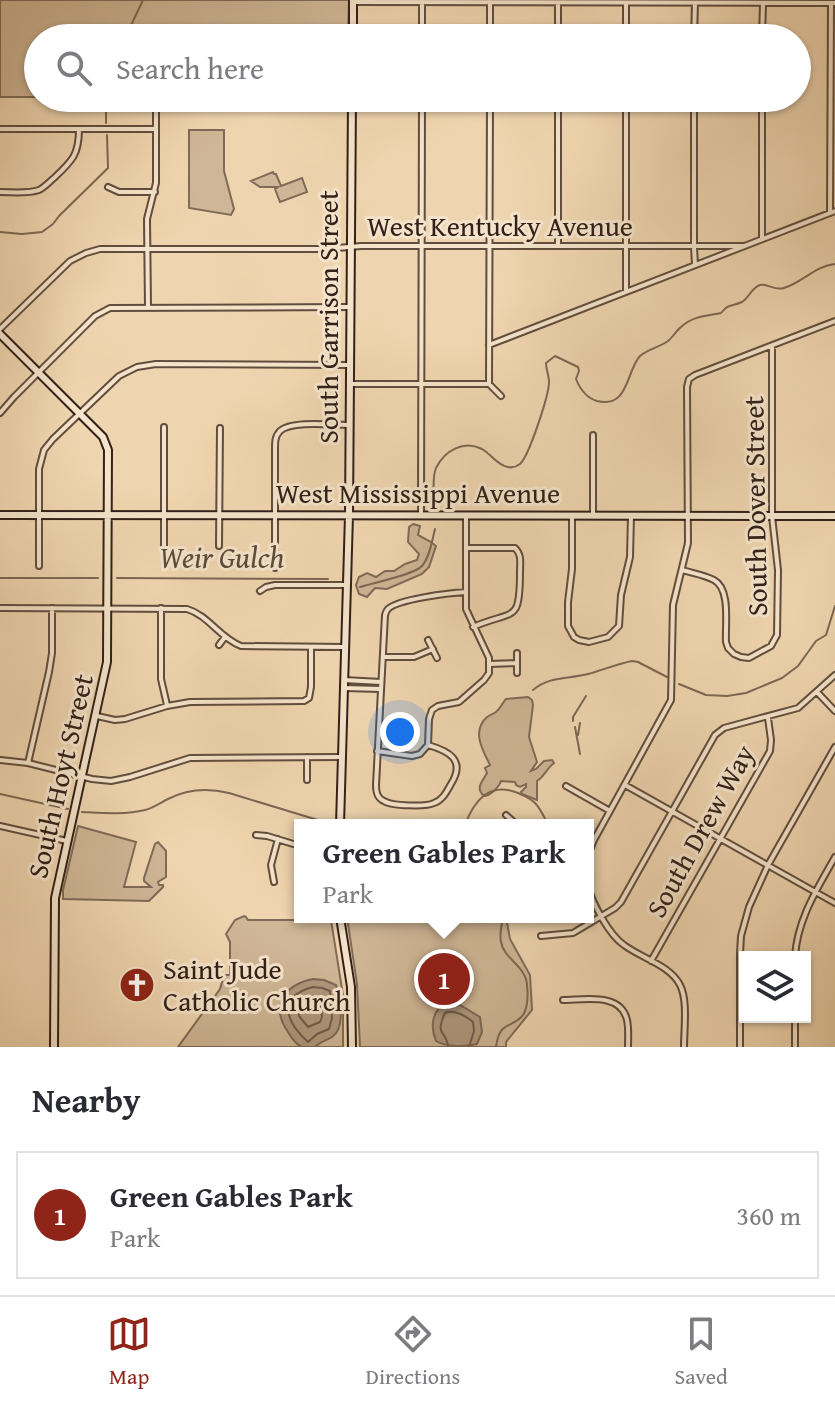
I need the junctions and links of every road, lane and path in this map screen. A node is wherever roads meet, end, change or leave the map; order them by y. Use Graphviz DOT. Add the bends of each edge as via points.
graph roads {
  1 [pos="353,1"];
  2 [pos="422,2"];
  3 [pos="490,2"];
  4 [pos="558,3"];
  5 [pos="626,3"];
  6 [pos="695,3"];
  7 [pos="763,3"];
  8 [pos="833,3"];
  9 [pos="353,24"];
  10 [pos="422,24"];
  11 [pos="490,24"];
  12 [pos="558,24"];
  13 [pos="626,24"];
  14 [pos="694,24"];
  15 [pos="762,24"];
  16 [pos="156,112"];
  17 [pos="352,112"];
  18 [pos="422,112"];
  19 [pos="490,112"];
  20 [pos="558,112"];
  21 [pos="626,112"];
  22 [pos="694,112"];
  23 [pos="762,112"];
  24 [pos="0,129"];
  25 [pos="79,129"];
  26 [pos="156,129"];
  27 [pos="108,187"];
  28 [pos="0,192"];
  29 [pos="155,192"];
  30 [pos="833,212"];
  31 [pos="762,239"];
  32 [pos="422,245"];
  33 [pos="351,246"];
  34 [pos="490,246"];
  35 [pos="558,246"];
  36 [pos="626,246"];
  37 [pos="743,246"];
  38 [pos="694,247"];
  39 [pos="148,249"];
  40 [pos="695,265"];
  41 [pos="626,292"];
  42 [pos="148,307"];
  43 [pos="351,307"];
  44 [pos="835,321"];
  45 [pos="0,332"];
  46 [pos="489,345"];
  47 [pos="772,346"];
  48 [pos="350,365"];
  49 [pos="38,373"];
  50 [pos="350,384"];
  51 [pos="422,384"];
  52 [pos="489,384"];
  53 [pos="501,396"];
  54 [pos="0,413"];
  55 [pos="79,414"];
  56 [pos="350,425"];
  57 [pos="164,427"];
  58 [pos="220,428"];
  59 [pos="593,435"];
  60 [pos="0,515"];
  61 [pos="39,515"];
  62 [pos="108,515"];
  63 [pos="164,515"];
  64 [pos="219,515"];
  65 [pos="275,515"];
  66 [pos="349,515"];
  67 [pos="421,516"];
  68 [pos="466,516"];
  69 [pos="572,516"];
  70 [pos="593,516"];
  71 [pos="631,516"];
  72 [pos="688,516"];
  73 [pos="772,516"];
  74 [pos="835,516"];
  75 [pos="164,546"];
  76 [pos="219,546"];
  77 [pos="466,548"];
  78 [pos="39,566"];
  79 [pos="275,568"];
  80 [pos="682,570"];
  81 [pos="347,585"];
  82 [pos="260,591"];
  83 [pos="466,592"];
  84 [pos="0,608"];
  85 [pos="52,608"];
  86 [pos="161,608"];
  87 [pos="107,609"];
  88 [pos="473,627"];
  89 [pos="225,637"];
  90 [pos="428,640"];
  91 [pos="219,645"];
  92 [pos="311,647"];
  93 [pos="345,647"];
  94 [pos="433,649"];
  95 [pos="517,653"];
  96 [pos="383,657"];
  97 [pos="437,658"];
  98 [pos="517,663"];
  99 [pos="490,664"];
  100 [pos="517,673"];
  101 [pos="835,675"];
  102 [pos="381,682"];
  103 [pos="344,684"];
  104 [pos="381,689"];
  105 [pos="817,692"];
  106 [pos="167,706"];
  107 [pos="835,711"];
  108 [pos="97,716"];
  109 [pos="768,718"];
  110 [pos="428,745"];
  111 [pos="835,747"];
  112 [pos="377,751"];
  113 [pos="307,757"];
  114 [pos="342,757"];
  115 [pos="0,760"];
  116 [pos="28,763"];
  117 [pos="82,777"];
  118 [pos="307,780"];
  119 [pos="625,785"];
  120 [pos="566,786"];
  121 [pos="610,811"];
  122 [pos="673,812"];
  123 [pos="506,815"];
  124 [pos="340,819"];
  125 [pos="510,819"];
  126 [pos="0,826"];
  127 [pos="256,835"];
  128 [pos="278,839"];
  129 [pos="721,839"];
  130 [pos="67,841"];
  131 [pos="594,843"];
  132 [pos="294,844"];
  133 [pos="835,857"];
  134 [pos="768,865"];
  135 [pos="274,882"];
  136 [pos="816,892"];
  137 [pos="594,899"];
  138 [pos="835,903"];
  139 [pos="602,916"];
  140 [pos="594,921"];
  141 [pos="341,923"];
  142 [pos="590,923"];
  143 [pos="541,936"];
  144 [pos="796,951"];
  145 [pos="651,961"];
  146 [pos="563,1000"];
  147 [pos="795,1023"];
  148 [pos="54,1047"];
  149 [pos="352,1047"];
  150 [pos="628,1047"];
  151 [pos="684,1047"];
  152 [pos="740,1047"];
  153 [pos="795,1047"];
  1 -- 2 [label="street"];
  1 -- 9 [label="main road"];
  2 -- 3 [label="street"];
  2 -- 10 [label="street"];
  3 -- 4 [label="street"];
  3 -- 11 [label="street"];
  4 -- 5 [label="street"];
  4 -- 12 [label="street"];
  5 -- 6 [label="street"];
  5 -- 13 [label="street"];
  6 -- 7 [label="street"];
  6 -- 14 [label="street"];
  7 -- 8 [label="street"];
  7 -- 15 [label="street"];
  8 -- 30 [label="street"];
  16 -- 26 [label="street"];
  17 -- 33 [label="main road, South Garrison Street"];
  18 -- 32 [label="street"];
  19 -- 34 [label="street"];
  20 -- 35 [label="street"];
  21 -- 36 [label="street"];
  22 -- 38 [label="street"];
  23 -- 31 [label="street"];
  24 -- 25 [label="street"];
  25 -- 26 [label="street"];
  25 -- 28 [label="street" via="74,158 48,184 31,192"];
  26 -- 29 [label="street"];
  27 -- 29 [label="street"];
  29 -- 39 [label="street" via="148,213"];
  30 -- 31 [label="street"];
  31 -- 37 [label="street"];
  32 -- 33 [label="street, West Kentucky Avenue"];
  32 -- 34 [label="street, West Kentucky Avenue"];
  32 -- 51 [label="street"];
  33 -- 39 [label="street, West Kentucky Avenue"];
  33 -- 43 [label="main road, South Garrison Street"];
  34 -- 35 [label="street, West Kentucky Avenue"];
  34 -- 46 [label="street"];
  35 -- 36 [label="street, West Kentucky Avenue"];
  36 -- 38 [label="street, West Kentucky Avenue"];
  36 -- 41 [label="street"];
  37 -- 38 [label="street, West Kentucky Avenue"];
  37 -- 40 [label="street"];
  38 -- 40 [label="street"];
  39 -- 42 [label="street"];
  39 -- 45 [label="street, West Kentucky Avenue" via="100,249 75,257"];
  40 -- 41 [label="street"];
  41 -- 46 [label="street"];
  42 -- 43 [label="street"];
  42 -- 49 [label="street" via="100,312"];
  43 -- 48 [label="main road, South Garrison Street"];
  44 -- 47 [label="street"];
  45 -- 49 [label="main road, South Hoyt Street"];
  46 -- 52 [label="street"];
  47 -- 72 [label="street" via="689,379"];
  47 -- 73 [label="street, South Dover Street"];
  48 -- 50 [label="main road, South Garrison Street"];
  48 -- 55 [label="street" via="145,365 119,376"];
  49 -- 54 [label="street"];
  49 -- 55 [label="main road, South Hoyt Street"];
  50 -- 51 [label="street"];
  50 -- 56 [label="main road, South Garrison Street"];
  51 -- 52 [label="street"];
  51 -- 67 [label="street"];
  52 -- 53 [label="street"];
  55 -- 61 [label="street" via="42,456"];
  55 -- 62 [label="main road, South Hoyt Street" via="107,446"];
  56 -- 65 [label="street" via="293,425 280,431 275,445"];
  56 -- 66 [label="main road, South Garrison Street"];
  57 -- 63 [label="street"];
  58 -- 64 [label="street"];
  59 -- 70 [label="street"];
  60 -- 61 [label="main road, West Mississippi Avenue"];
  61 -- 62 [label="main road, West Mississippi Avenue"];
  61 -- 78 [label="street"];
  62 -- 63 [label="main road, West Mississippi Avenue"];
  62 -- 87 [label="main road, South Hoyt Street"];
  63 -- 64 [label="main road, West Mississippi Avenue"];
  63 -- 75 [label="street"];
  64 -- 65 [label="main road, West Mississippi Avenue"];
  64 -- 76 [label="street"];
  65 -- 66 [label="main road, West Mississippi Avenue"];
  65 -- 79 [label="street"];
  66 -- 67 [label="main road, West Mississippi Avenue"];
  66 -- 81 [label="main road, South Garrison Street"];
  67 -- 68 [label="main road, West Mississippi Avenue"];
  68 -- 69 [label="main road, West Mississippi Avenue"];
  68 -- 77 [label="street"];
  69 -- 70 [label="main road, West Mississippi Avenue"];
  69 -- 71 [label="street" via="568,626 574,637 589,642 617,630 630,557"];
  70 -- 71 [label="main road, West Mississippi Avenue"];
  71 -- 72 [label="main road, West Mississippi Avenue"];
  72 -- 73 [label="main road, West Mississippi Avenue"];
  72 -- 80 [label="street"];
  73 -- 74 [label="main road, West Mississippi Avenue"];
  73 -- 80 [label="street, South Dover Street" via="778,570 778,634 773,645 749,658 731,652 721,585"];
  77 -- 83 [label="street"];
  77 -- 88 [label="street" via="515,548 520,555 516,609"];
  80 -- 119 [label="street" via="673,605 671,700"];
  81 -- 82 [label="street" via="275,585"];
  81 -- 93 [label="main road, South Garrison Street"];
  83 -- 88 [label="street"];
  83 -- 96 [label="street" via="388,609"];
  84 -- 85 [label="street"];
  85 -- 87 [label="street"];
  85 -- 116 [label="street" via="52,653"];
  86 -- 87 [label="street"];
  86 -- 89 [label="street" via="193,611"];
  86 -- 106 [label="street" via="161,679"];
  87 -- 108 [label="main road, South Hoyt Street" via="107,662"];
  88 -- 99 [label="street"];
  89 -- 91 [label="street"];
  89 -- 92 [label="street" via="245,647"];
  90 -- 94 [label="street"];
  92 -- 93 [label="street"];
  92 -- 106 [label="street" via="311,689 304,701"];
  93 -- 103 [label="main road, South Garrison Street"];
  94 -- 96 [label="street" via="410,658"];
  94 -- 97 [label="street"];
  95 -- 98 [label="street"];
  96 -- 102 [label="street"];
  98 -- 99 [label="street"];
  98 -- 100 [label="street"];
  99 -- 110 [label="street" via="487,678 461,700 431,712"];
  101 -- 105 [label="street"];
  102 -- 103 [label="street"];
  102 -- 104 [label="street"];
  103 -- 104 [label="street"];
  103 -- 114 [label="main road, South Garrison Street"];
  104 -- 112 [label="street"];
  105 -- 107 [label="street"];
  105 -- 109 [label="street" via="798,708"];
  106 -- 108 [label="street" via="125,719"];
  108 -- 117 [label="main road, South Hoyt Street"];
  109 -- 122 [label="street" via="715,735"];
  109 -- 129 [label="street, South Drew Way" via="770,751"];
  110 -- 112 [label="street" via="412,756"];
  110 -- 112 [label="street" via="448,752 457,766 444,795 430,805 392,804 379,797"];
  111 -- 134 [label="street"];
  113 -- 114 [label="street"];
  113 -- 117 [label="street" via="190,758 120,780"];
  113 -- 118 [label="street"];
  114 -- 124 [label="main road, South Garrison Street"];
  115 -- 116 [label="street"];
  116 -- 117 [label="street"];
  117 -- 130 [label="main road, South Hoyt Street"];
  119 -- 121 [label="street"];
  119 -- 122 [label="street"];
  120 -- 121 [label="street"];
  121 -- 131 [label="street"];
  122 -- 129 [label="street"];
  122 -- 139 [label="street" via="623,900"];
  123 -- 125 [label="street"];
  126 -- 130 [label="street"];
  127 -- 128 [label="street"];
  128 -- 132 [label="street"];
  128 -- 135 [label="street" via="271,865"];
  129 -- 134 [label="street"];
  129 -- 145 [label="street, South Drew Way"];
  130 -- 148 [label="main road, South Hoyt Street" via="54,908"];
  133 -- 136 [label="street"];
  134 -- 136 [label="street"];
  134 -- 152 [label="street" via="741,936"];
  136 -- 138 [label="street"];
  136 -- 144 [label="street" via="800,924"];
  137 -- 139 [label="street"];
  139 -- 140 [label="street"];
  139 -- 145 [label="street" via="621,944"];
  141 -- 149 [label="main road"];
  142 -- 143 [label="street" via="573,933"];
  145 -- 151 [label="street" via="675,977 682,989"];
  146 -- 150 [label="street" via="618,1005 627,1019"];
  147 -- 153 [label="street"];
}
